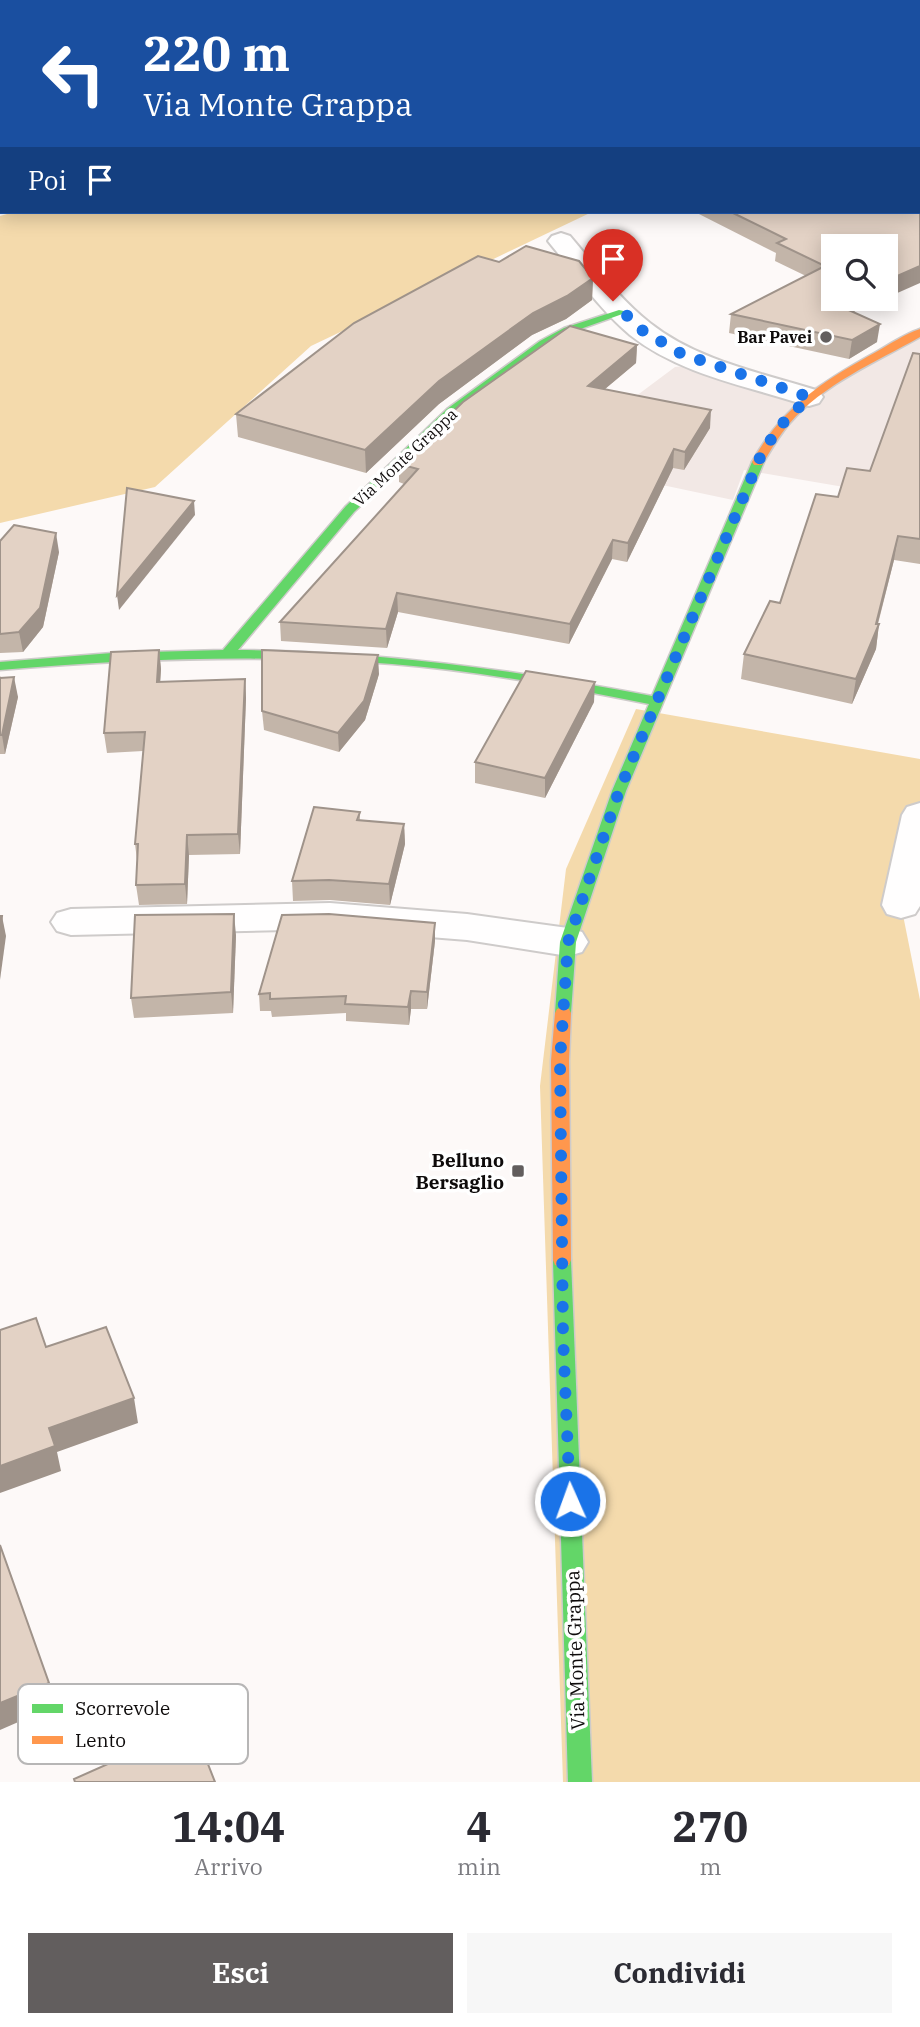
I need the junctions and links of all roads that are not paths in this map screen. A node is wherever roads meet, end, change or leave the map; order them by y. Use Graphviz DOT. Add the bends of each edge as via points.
graph roads {
  1 [pos="561,241"];
  2 [pos="623,312"];
  3 [pos="920,332"];
  4 [pos="809,397"];
  5 [pos="228,653"];
  6 [pos="0,666"];
  7 [pos="658,701"];
  8 [pos="920,815"];
  9 [pos="901,905"];
  10 [pos="71,922"];
  11 [pos="568,942"];
  12 [pos="580,1782"];
  1 -- 2 [label="street"];
  2 -- 4 [label="street" via="651,338 682,354"];
  2 -- 5 [label="street, Via Monte Grappa" via="544,343 451,412 350,509"];
  3 -- 4 [label="street, Via Monte Grappa"];
  4 -- 7 [label="street, Via Monte Grappa" via="780,426 762,453"];
  5 -- 6 [label="street" via="85,657"];
  5 -- 7 [label="street" via="398,661 512,674"];
  7 -- 11 [label="street, Via Monte Grappa" via="619,791"];
  8 -- 9 [label="street"];
  10 -- 11 [label="street" via="330,916 467,927"];
  11 -- 12 [label="street, Via Monte Grappa" via="560,1061 563,1336"];
}
